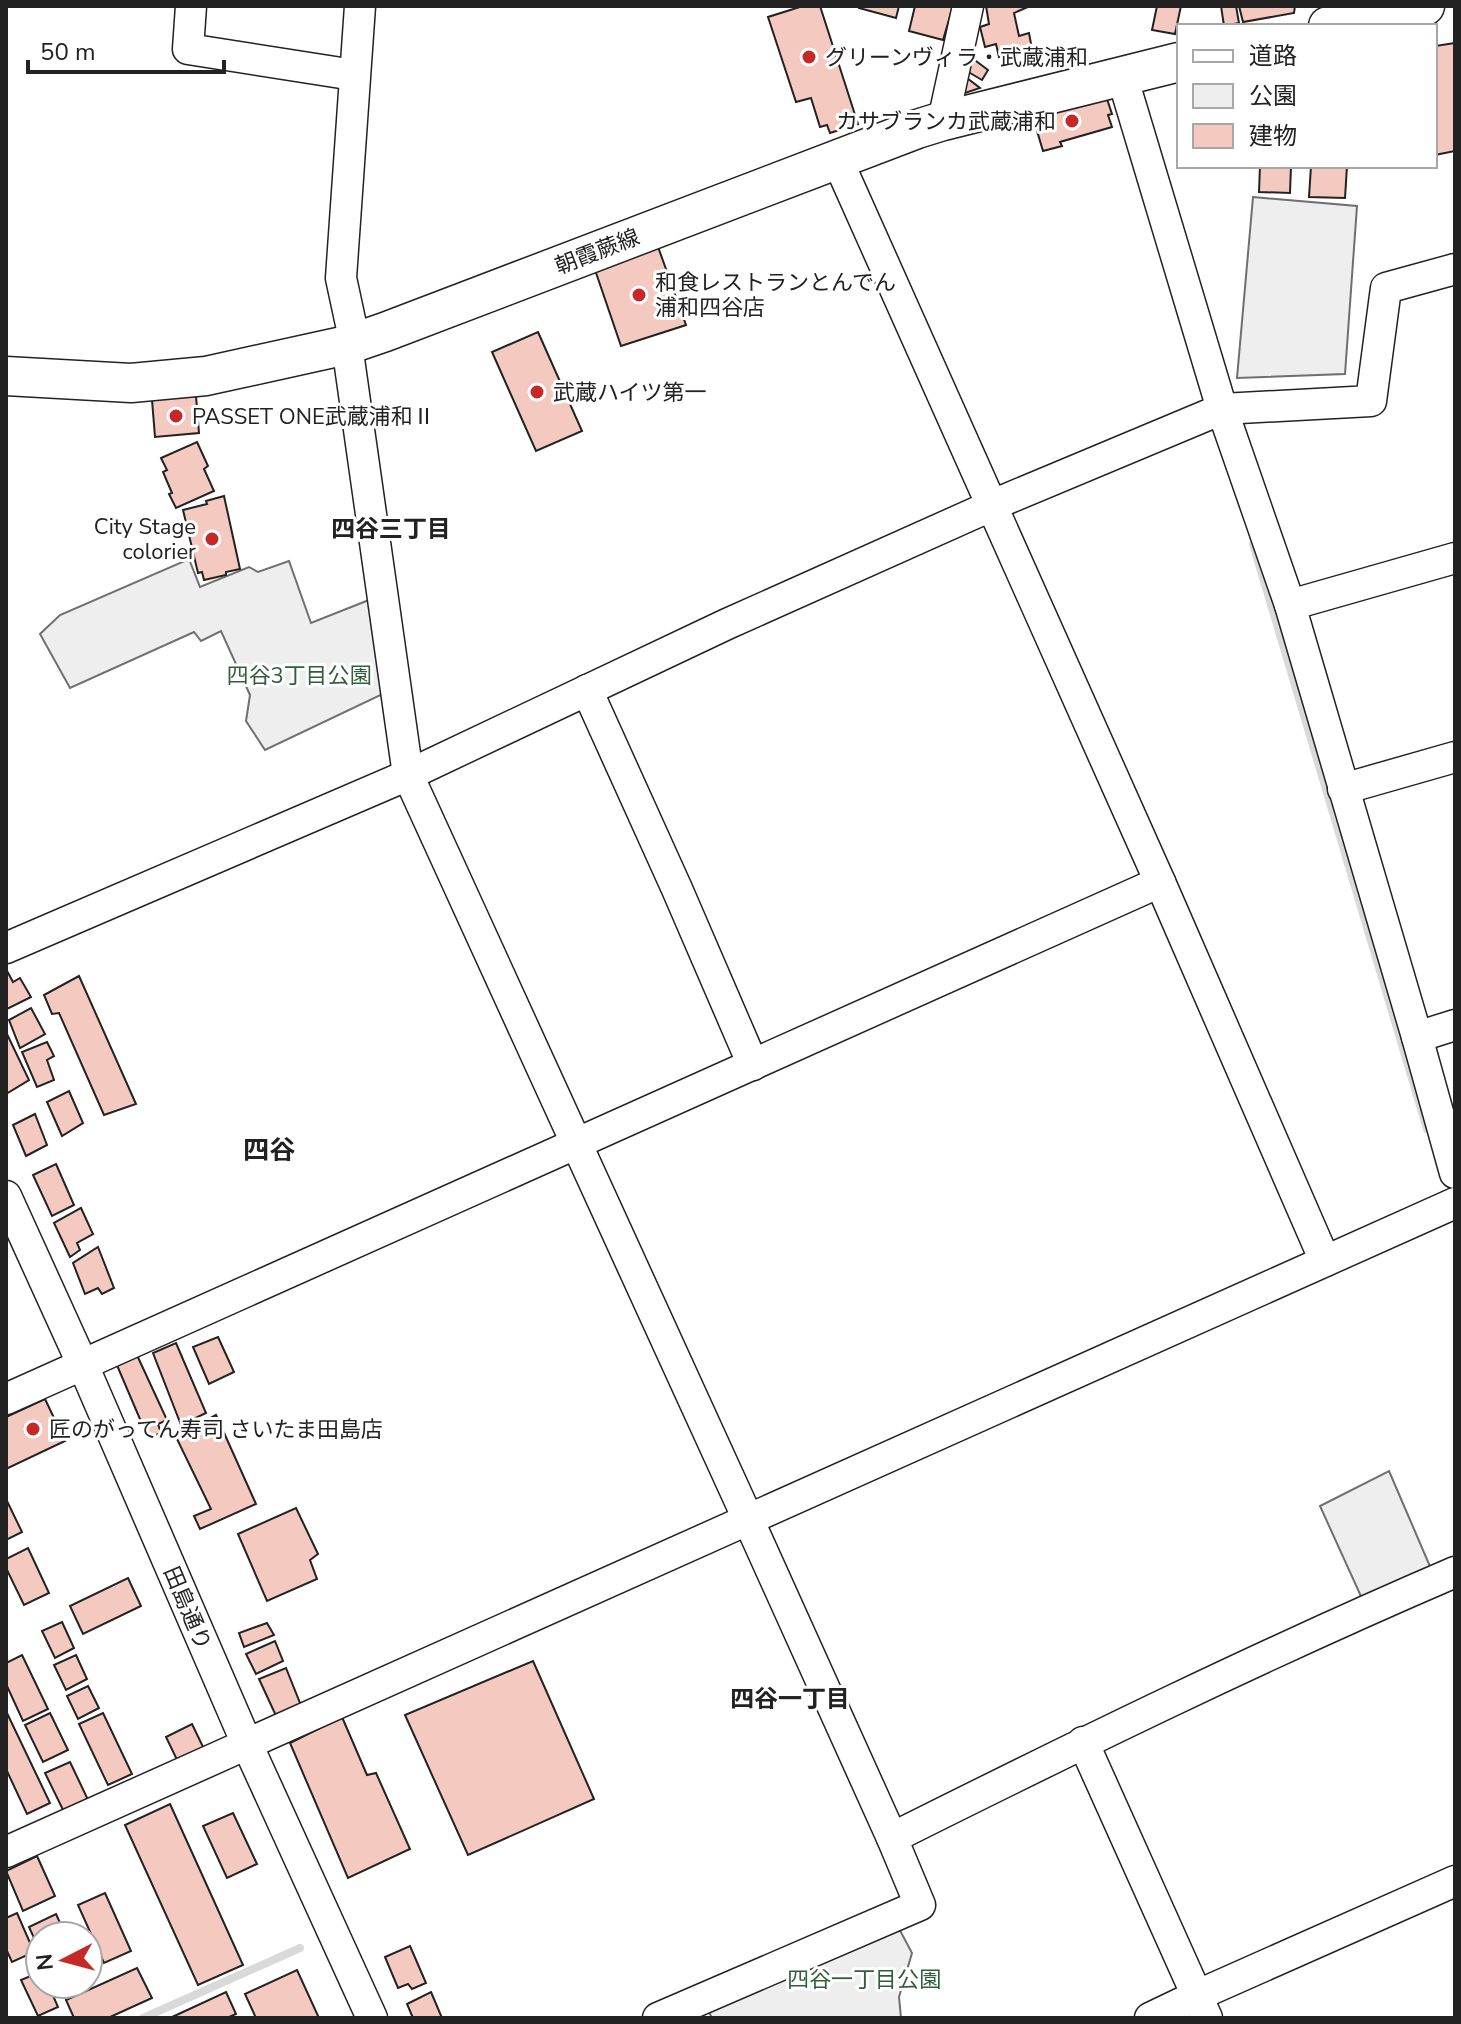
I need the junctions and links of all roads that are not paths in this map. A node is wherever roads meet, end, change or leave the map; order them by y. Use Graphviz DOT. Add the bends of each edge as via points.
graph roads {
  1 [pos="191,6"];
  2 [pos="360,6"];
  3 [pos="968,6"];
  4 [pos="1425,6"];
  5 [pos="1338,24"];
  6 [pos="1177,62"];
  7 [pos="354,75"];
  8 [pos="1122,76"];
  9 [pos="943,121"];
  10 [pos="837,159"];
  11 [pos="1455,269"];
  12 [pos="351,344"];
  13 [pos="6,376"];
  14 [pos="1222,409"];
  15 [pos="992,506"];
  16 [pos="1455,558"];
  17 [pos="1290,605"];
  18 [pos="587,690"];
  19 [pos="1455,757"];
  20 [pos="408,775"];
  21 [pos="1343,789"];
  22 [pos="1160,882"];
  23 [pos="6,948"];
  24 [pos="1455,1025"];
  25 [pos="1417,1037"];
  26 [pos="753,1065"];
  27 [pos="577,1143"];
  28 [pos="1455,1173"];
  29 [pos="6,1196"];
  30 [pos="1455,1203"];
  31 [pos="1325,1261"];
  32 [pos="83,1365"];
  33 [pos="6,1399"];
  34 [pos="748,1519"];
  35 [pos="1455,1572"];
  36 [pos="1083,1742"];
  37 [pos="247,1744"];
  38 [pos="892,1838"];
  39 [pos="6,1852"];
  40 [pos="1455,1881"];
  41 [pos="1202,2007"];
  42 [pos="372,2018"];
  43 [pos="658,2018"];
  44 [pos="1150,2018"];
  1 -- 7 [label="street" via="188,49"];
  2 -- 7 [label="street"];
  3 -- 9 [label="street"];
  4 -- 5 [label="main road"];
  6 -- 8 [label="main road, 朝霞蕨線"];
  7 -- 12 [label="street" via="341,278"];
  8 -- 9 [label="main road, 朝霞蕨線"];
  8 -- 14 [label="street"];
  9 -- 10 [label="main road, 朝霞蕨線"];
  10 -- 12 [label="main road, 朝霞蕨線"];
  10 -- 15 [label="street"];
  11 -- 14 [label="street" via="1386,288 1371,401"];
  12 -- 13 [label="main road, 朝霞蕨線" via="206,376 131,383"];
  12 -- 20 [label="street"];
  14 -- 15 [label="street"];
  14 -- 17 [label="street"];
  15 -- 18 [label="street"];
  15 -- 22 [label="street"];
  16 -- 17 [label="street"];
  17 -- 21 [label="street"];
  18 -- 20 [label="street"];
  18 -- 26 [label="street"];
  19 -- 21 [label="street"];
  20 -- 23 [label="street"];
  20 -- 27 [label="street"];
  21 -- 25 [label="street"];
  22 -- 26 [label="street"];
  22 -- 31 [label="street"];
  24 -- 25 [label="street"];
  25 -- 28 [label="street"];
  26 -- 27 [label="street"];
  27 -- 32 [label="street"];
  27 -- 34 [label="street"];
  29 -- 32 [label="street, 田島通り"];
  30 -- 31 [label="street"];
  31 -- 34 [label="street"];
  32 -- 33 [label="street"];
  32 -- 37 [label="street, 田島通り"];
  34 -- 37 [label="street"];
  34 -- 38 [label="street"];
  35 -- 36 [label="street"];
  36 -- 38 [label="street"];
  36 -- 41 [label="street"];
  37 -- 39 [label="street"];
  37 -- 42 [label="street, 田島通り"];
  38 -- 43 [label="street" via="920,1905"];
  40 -- 41 [label="street"];
  41 -- 44 [label="street"];
}
